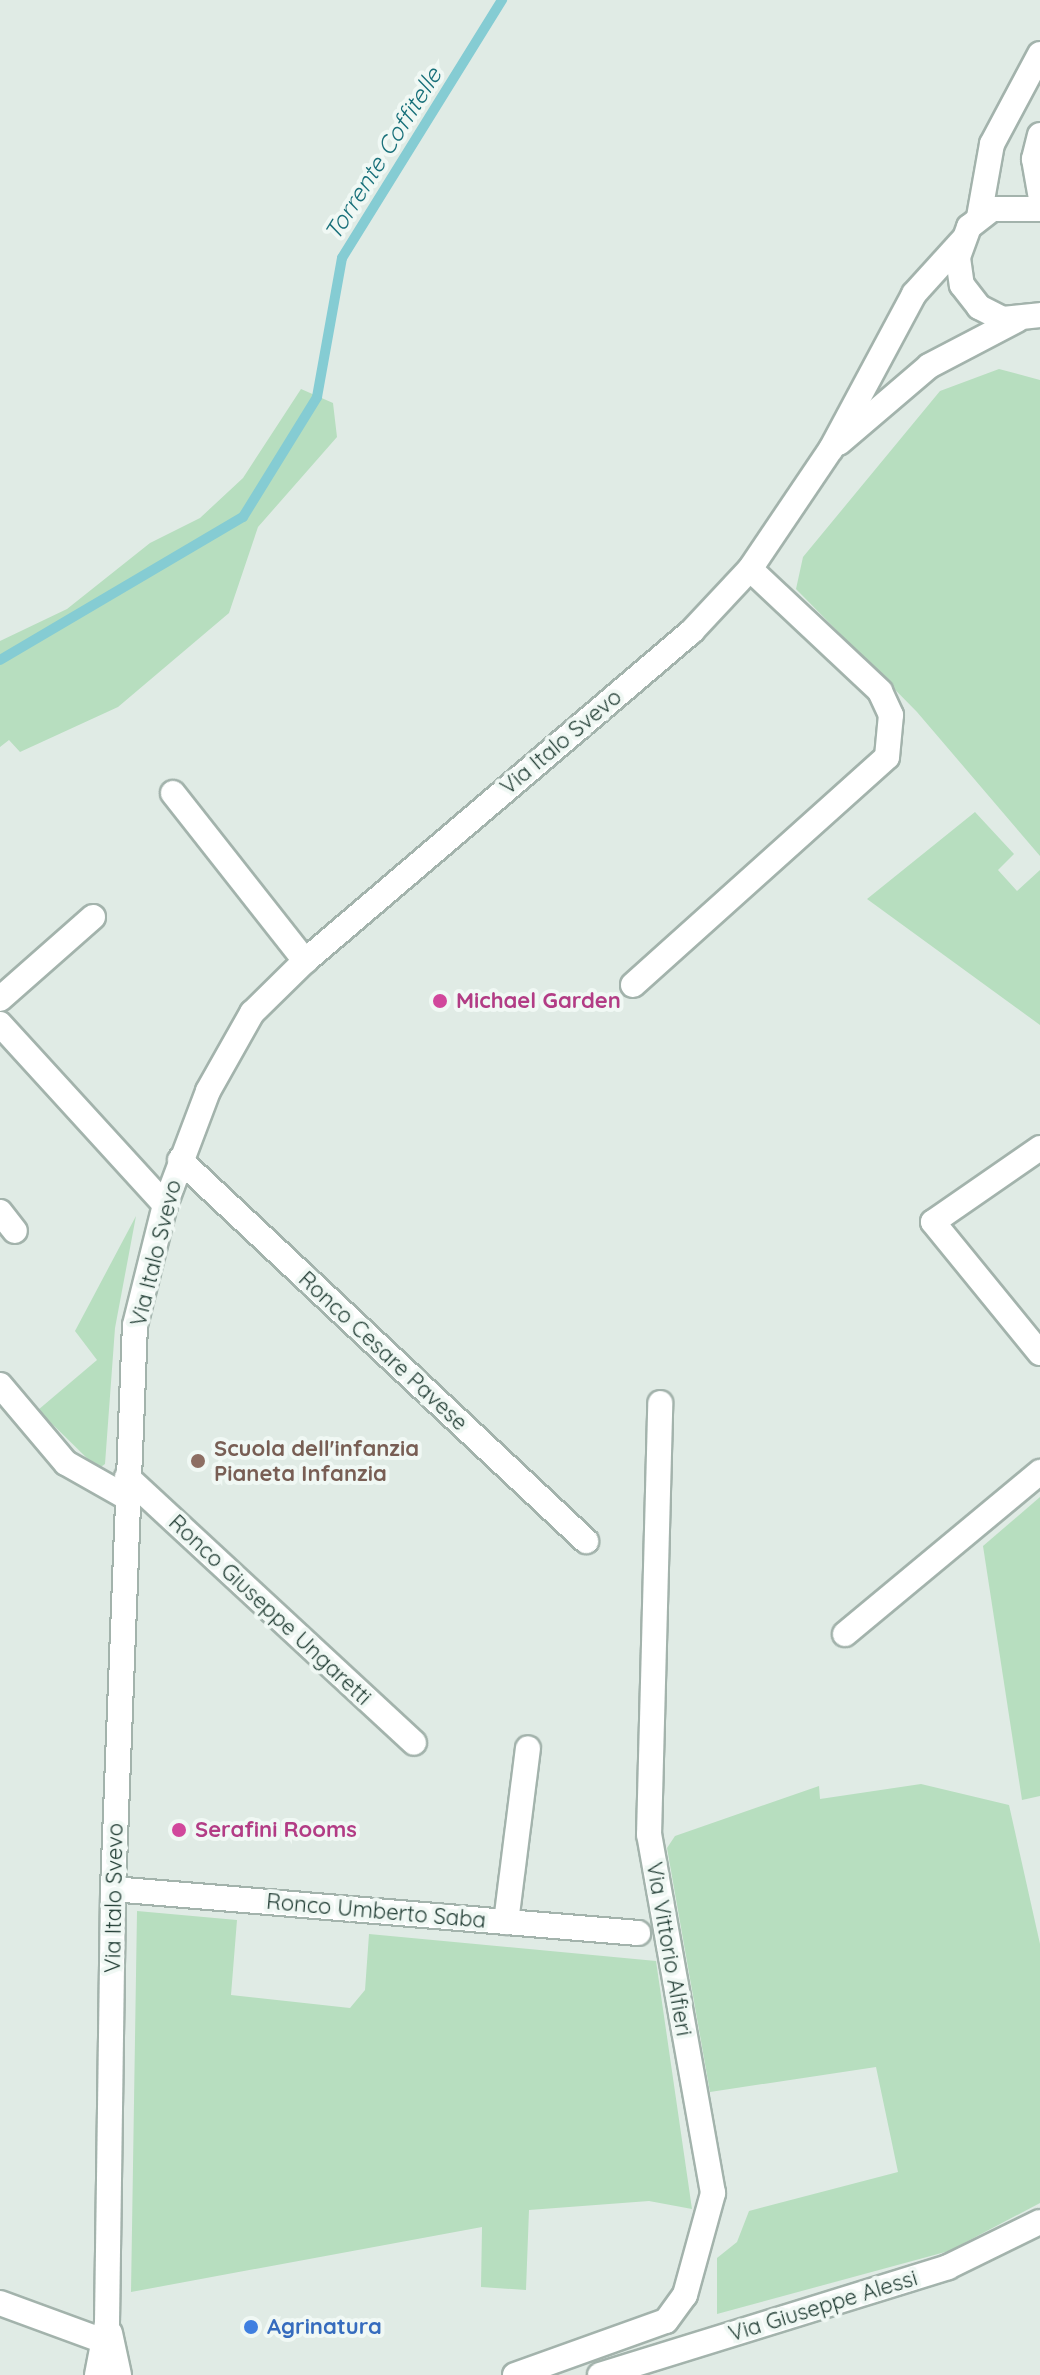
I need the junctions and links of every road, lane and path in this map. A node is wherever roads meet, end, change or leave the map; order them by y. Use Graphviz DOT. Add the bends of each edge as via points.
graph roads {
  1 [pos="1040,54"];
  2 [pos="1040,135"];
  3 [pos="1040,195"];
  4 [pos="1006,204"];
  5 [pos="1040,209"];
  6 [pos="979,217"];
  7 [pos="962,241"];
  8 [pos="1031,321"];
  9 [pos="831,449"];
  10 [pos="750,569"];
  11 [pos="173,793"];
  12 [pos="93,917"];
  13 [pos="305,961"];
  14 [pos="633,985"];
  15 [pos="0,999"];
  16 [pos="0,1024"];
  17 [pos="1040,1148"];
  18 [pos="180,1160"];
  19 [pos="165,1205"];
  20 [pos="1040,1353"];
  21 [pos="0,1385"];
  22 [pos="660,1403"];
  23 [pos="1040,1472"];
  24 [pos="126,1487"];
  25 [pos="586,1541"];
  26 [pos="845,1634"];
  27 [pos="414,1743"];
  28 [pos="528,1748"];
  29 [pos="113,1889"];
  30 [pos="506,1922"];
  31 [pos="638,1933"];
  32 [pos="1040,2222"];
  33 [pos="0,2303"];
  34 [pos="108,2336"];
  35 [pos="97,2375"];
  36 [pos="119,2375"];
  37 [pos="515,2375"];
  38 [pos="600,2375"];
  1 -- 6 [label="street" via="992,144"];
  2 -- 3 [label="street" via="1034,159"];
  3 -- 4 [label="street"];
  4 -- 5 [label="street"];
  4 -- 6 [label="street"];
  6 -- 7 [label="street"];
  7 -- 8 [label="street" via="959,272 970,297 991,314"];
  7 -- 9 [label="street" via="884,341"];
  8 -- 9 [label="street" via="929,366"];
  9 -- 10 [label="street, Via Italo Svevo"];
  10 -- 13 [label="street, Via Italo Svevo" via="692,631"];
  10 -- 14 [label="street" via="880,691 891,715 887,757"];
  11 -- 13 [label="street"];
  12 -- 15 [label="street"];
  13 -- 18 [label="street, Via Italo Svevo" via="252,1013 208,1091"];
  16 -- 19 [label="street"];
  17 -- 20 [label="street" via="933,1222"];
  18 -- 19 [label="street, Via Italo Svevo"];
  18 -- 25 [label="street, Ronco Cesare Pavese"];
  19 -- 24 [label="street, Via Italo Svevo" via="135,1325"];
  21 -- 24 [label="street, Ronco Giuseppe Ungaretti" via="66,1463"];
  22 -- 37 [label="street, Via Vittorio Alfieri" via="649,1835 713,2193 703,2247 685,2295 666,2321"];
  23 -- 26 [label="street"];
  24 -- 27 [label="street, Ronco Giuseppe Ungaretti"];
  24 -- 29 [label="street, Via Italo Svevo"];
  28 -- 30 [label="street"];
  29 -- 30 [label="street, Ronco Umberto Saba"];
  29 -- 34 [label="street, Via Italo Svevo"];
  30 -- 31 [label="street, Ronco Umberto Saba"];
  32 -- 38 [label="street, Via Giuseppe Alessi" via="948,2267"];
  33 -- 34 [label="street"];
  34 -- 35 [label="street"];
  34 -- 36 [label="street"];
}
